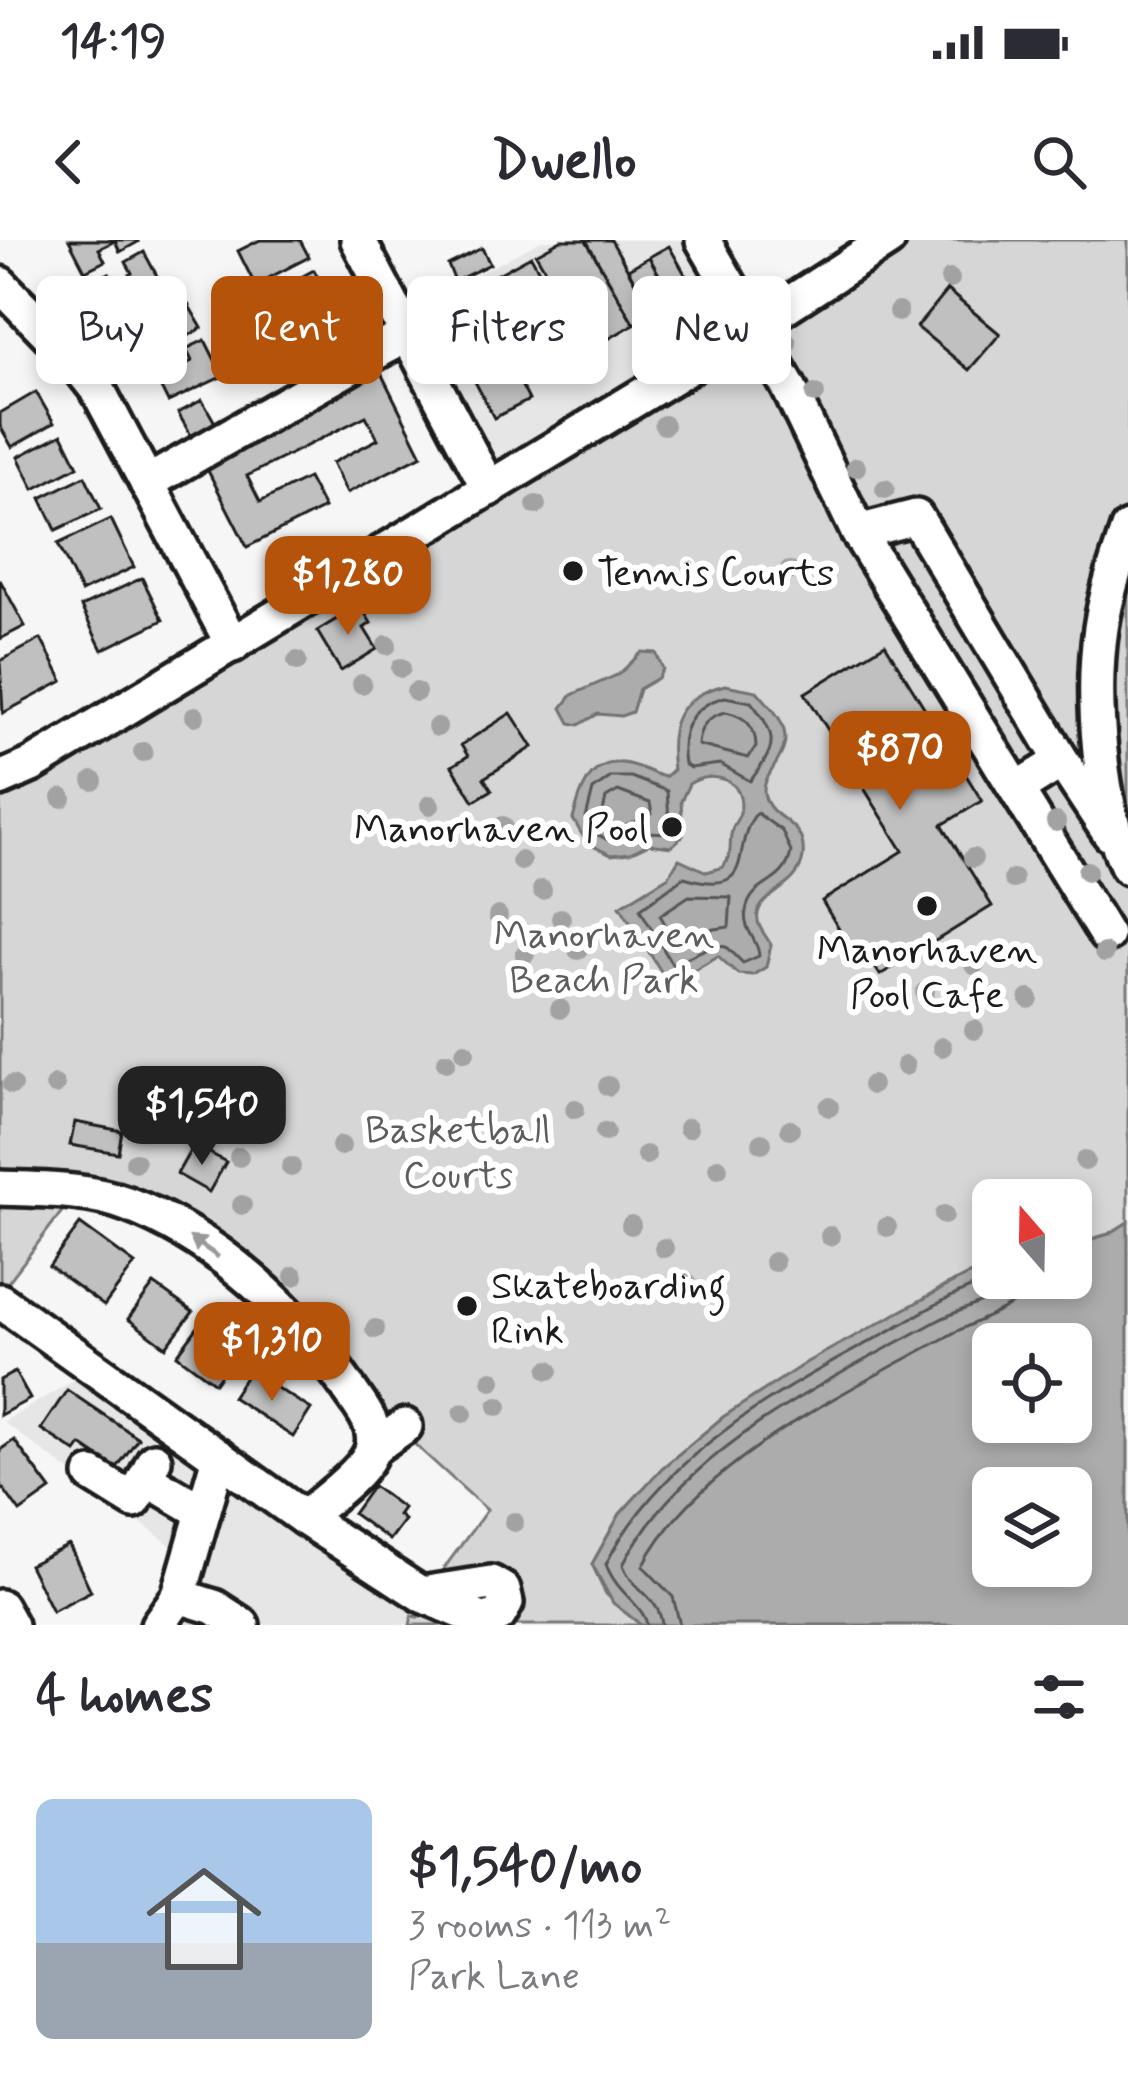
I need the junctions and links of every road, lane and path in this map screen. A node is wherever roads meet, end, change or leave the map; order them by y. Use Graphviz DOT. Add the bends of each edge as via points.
graph roads {
  1 [pos="358,240"];
  2 [pos="704,240"];
  3 [pos="888,240"];
  4 [pos="724,276"];
  5 [pos="0,284"];
  6 [pos="791,303"];
  7 [pos="407,332"];
  8 [pos="407,335"];
  9 [pos="434,384"];
  10 [pos="661,384"];
  11 [pos="787,384"];
  12 [pos="147,483"];
  13 [pos="489,489"];
  14 [pos="1128,530"];
  15 [pos="858,532"];
  16 [pos="233,645"];
  17 [pos="1062,761"];
  18 [pos="0,779"];
  19 [pos="1017,789"];
  20 [pos="1122,855"];
  21 [pos="1106,935"];
  22 [pos="0,1188"];
  23 [pos="0,1300"];
  24 [pos="405,1426"];
  25 [pos="373,1448"];
  26 [pos="219,1457"];
  27 [pos="92,1475"];
  28 [pos="203,1512"];
  29 [pos="304,1518"];
  30 [pos="421,1594"];
  31 [pos="179,1597"];
  32 [pos="0,1607"];
  33 [pos="10,1625"];
  34 [pos="158,1625"];
  35 [pos="242,1625"];
  1 -- 7 [label="street"];
  2 -- 4 [label="street"];
  3 -- 6 [label="street"];
  5 -- 12 [label="street" via="88,376"];
  8 -- 12 [label="street"];
  9 -- 13 [label="street"];
  10 -- 13 [label="street"];
  11 -- 15 [label="street"];
  12 -- 16 [label="street"];
  13 -- 16 [label="street"];
  14 -- 20 [label="street" via="1100,632 1103,765"];
  15 -- 17 [label="street" via="916,517"];
  15 -- 19 [label="street"];
  16 -- 18 [label="street"];
  17 -- 19 [label="street"];
  17 -- 20 [label="street"];
  19 -- 21 [label="street"];
  25 -- 22 [label="street, one-way" via="370,1420 312,1340 210,1250 126,1204"];
  23 -- 26 [label="street"];
  24 -- 25 [label="street"];
  25 -- 29 [label="street"];
  26 -- 28 [label="street"];
  26 -- 29 [label="street"];
  27 -- 28 [label="street" via="134,1501 150,1469"];
  28 -- 31 [label="street"];
  29 -- 30 [label="street"];
  31 -- 34 [label="street"];
  31 -- 35 [label="street"];
  32 -- 33 [label="street"];
}
